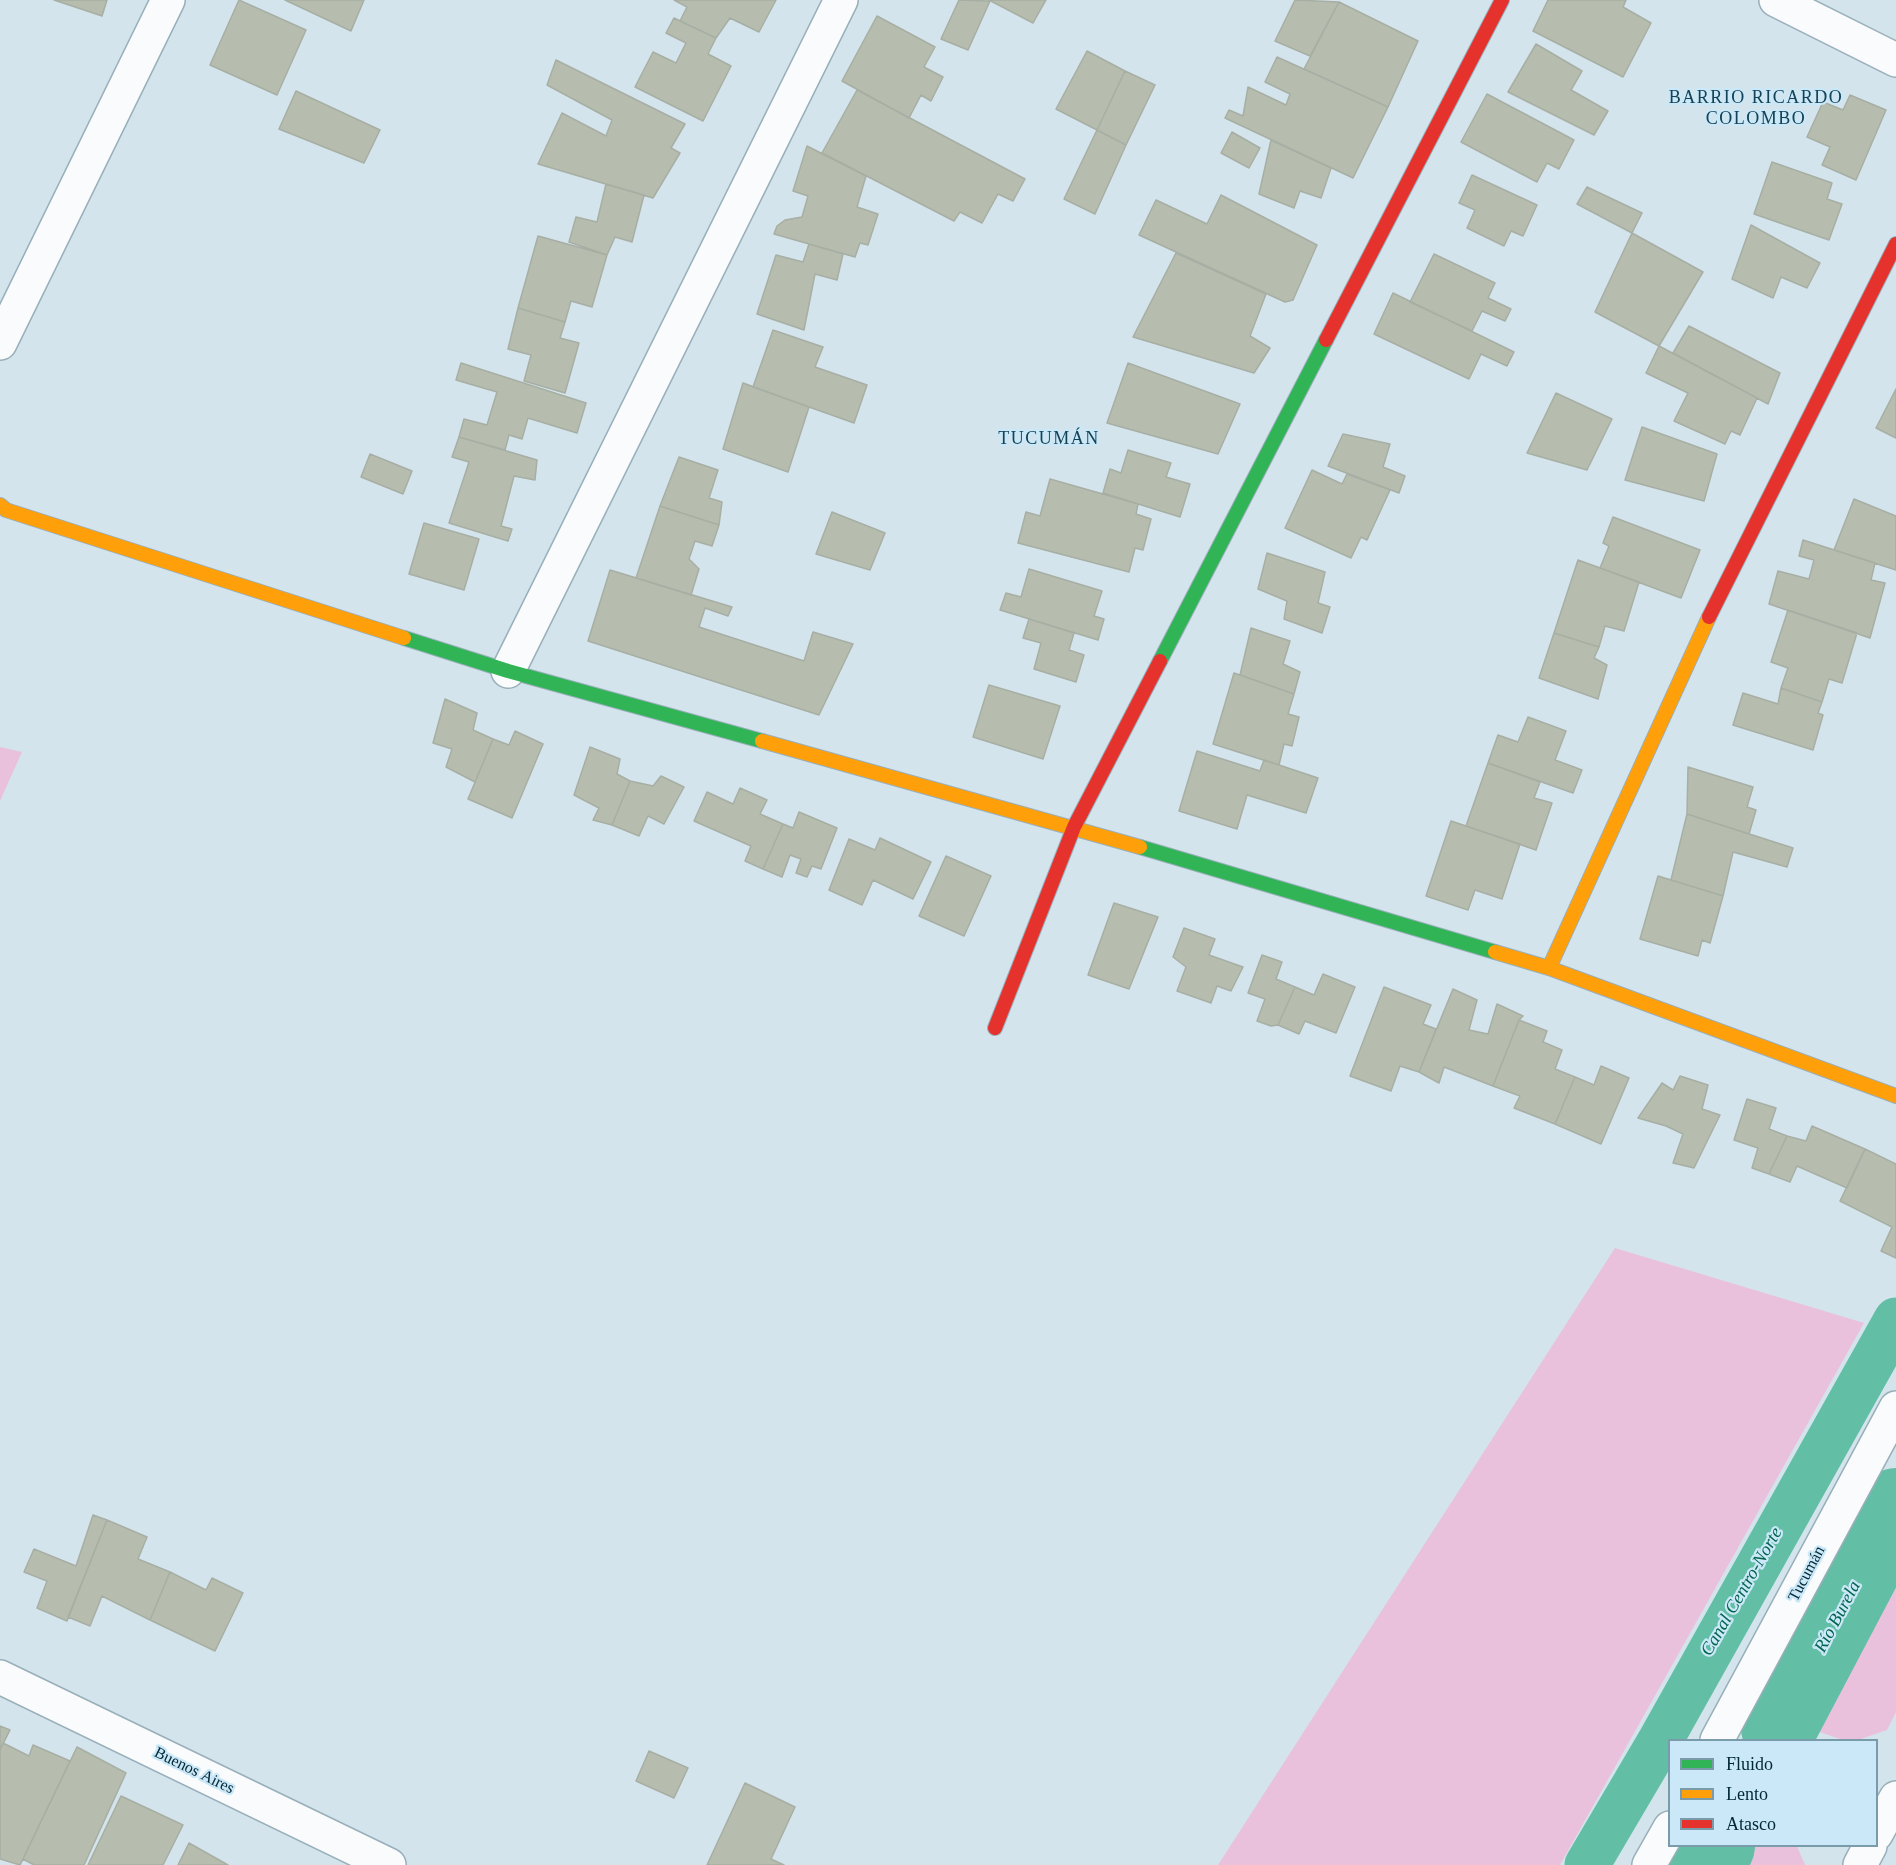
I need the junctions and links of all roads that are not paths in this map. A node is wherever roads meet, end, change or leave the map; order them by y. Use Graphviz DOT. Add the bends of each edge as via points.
graph roads {
  1 [pos="168,0"];
  2 [pos="841,0"];
  3 [pos="1502,0"];
  4 [pos="1776,0"];
  5 [pos="1896,60"];
  6 [pos="1896,244"];
  7 [pos="0,343"];
  8 [pos="0,505"];
  9 [pos="508,671"];
  10 [pos="1074,827"];
  11 [pos="1549,968"];
  12 [pos="995,1028"];
  13 [pos="1896,1096"];
  14 [pos="1896,1408"];
  15 [pos="0,1677"];
  16 [pos="1719,1739"];
  17 [pos="1668,1832"];
  18 [pos="1869,1847"];
  19 [pos="389,1865"];
  20 [pos="1649,1865"];
  21 [pos="1860,1865"];
  1 -- 7 [label="street"];
  2 -- 9 [label="street"];
  3 -- 10 [label="street"];
  4 -- 5 [label="street"];
  6 -- 11 [label="street" via="1731,568"];
  8 -- 9 [label="street"];
  9 -- 10 [label="street"];
  10 -- 11 [label="street"];
  10 -- 12 [label="street"];
  11 -- 13 [label="street"];
  14 -- 16 [label="street, Tucumán"];
  15 -- 19 [label="street, Buenos Aires"];
  17 -- 20 [label="street"];
  18 -- 21 [label="street"];
}
